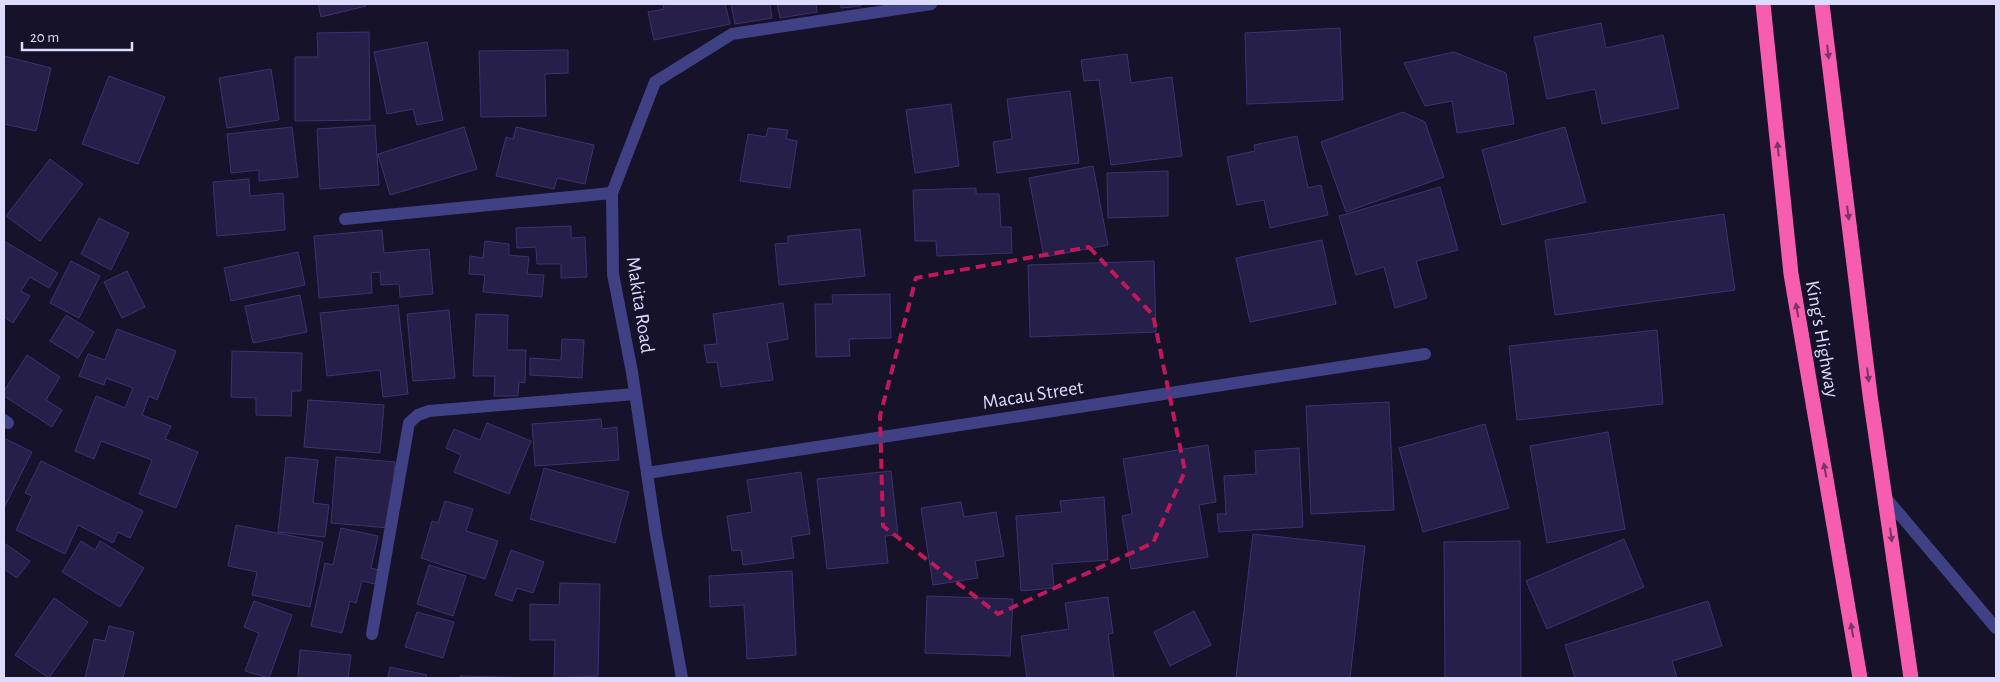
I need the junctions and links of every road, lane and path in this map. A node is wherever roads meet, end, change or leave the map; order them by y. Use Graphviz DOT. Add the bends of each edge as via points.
graph roads {
  1 [pos="931,4"];
  2 [pos="1764,4"];
  3 [pos="1822,4"];
  4 [pos="612,193"];
  5 [pos="346,219"];
  6 [pos="1424,354"];
  7 [pos="635,394"];
  8 [pos="647,473"];
  9 [pos="1886,496"];
  10 [pos="1996,628"];
  11 [pos="372,634"];
  12 [pos="682,678"];
  13 [pos="1860,678"];
  14 [pos="1911,678"];
  1 -- 4 [label="street, Makita Road" via="732,34 656,82"];
  13 -- 2 [label="highway, King's Highway, one-way" via="1791,274"];
  3 -- 9 [label="highway, King's Highway, one-way" via="1870,395"];
  4 -- 5 [label="street"];
  4 -- 7 [label="street, Makita Road" via="613,274"];
  6 -- 8 [label="street, Macau Street"];
  7 -- 8 [label="street, Makita Road"];
  7 -- 11 [label="street" via="429,411 409,423"];
  8 -- 12 [label="street, Makita Road"];
  9 -- 10 [label="street"];
  9 -- 14 [label="highway, King's Highway, one-way"];
}
